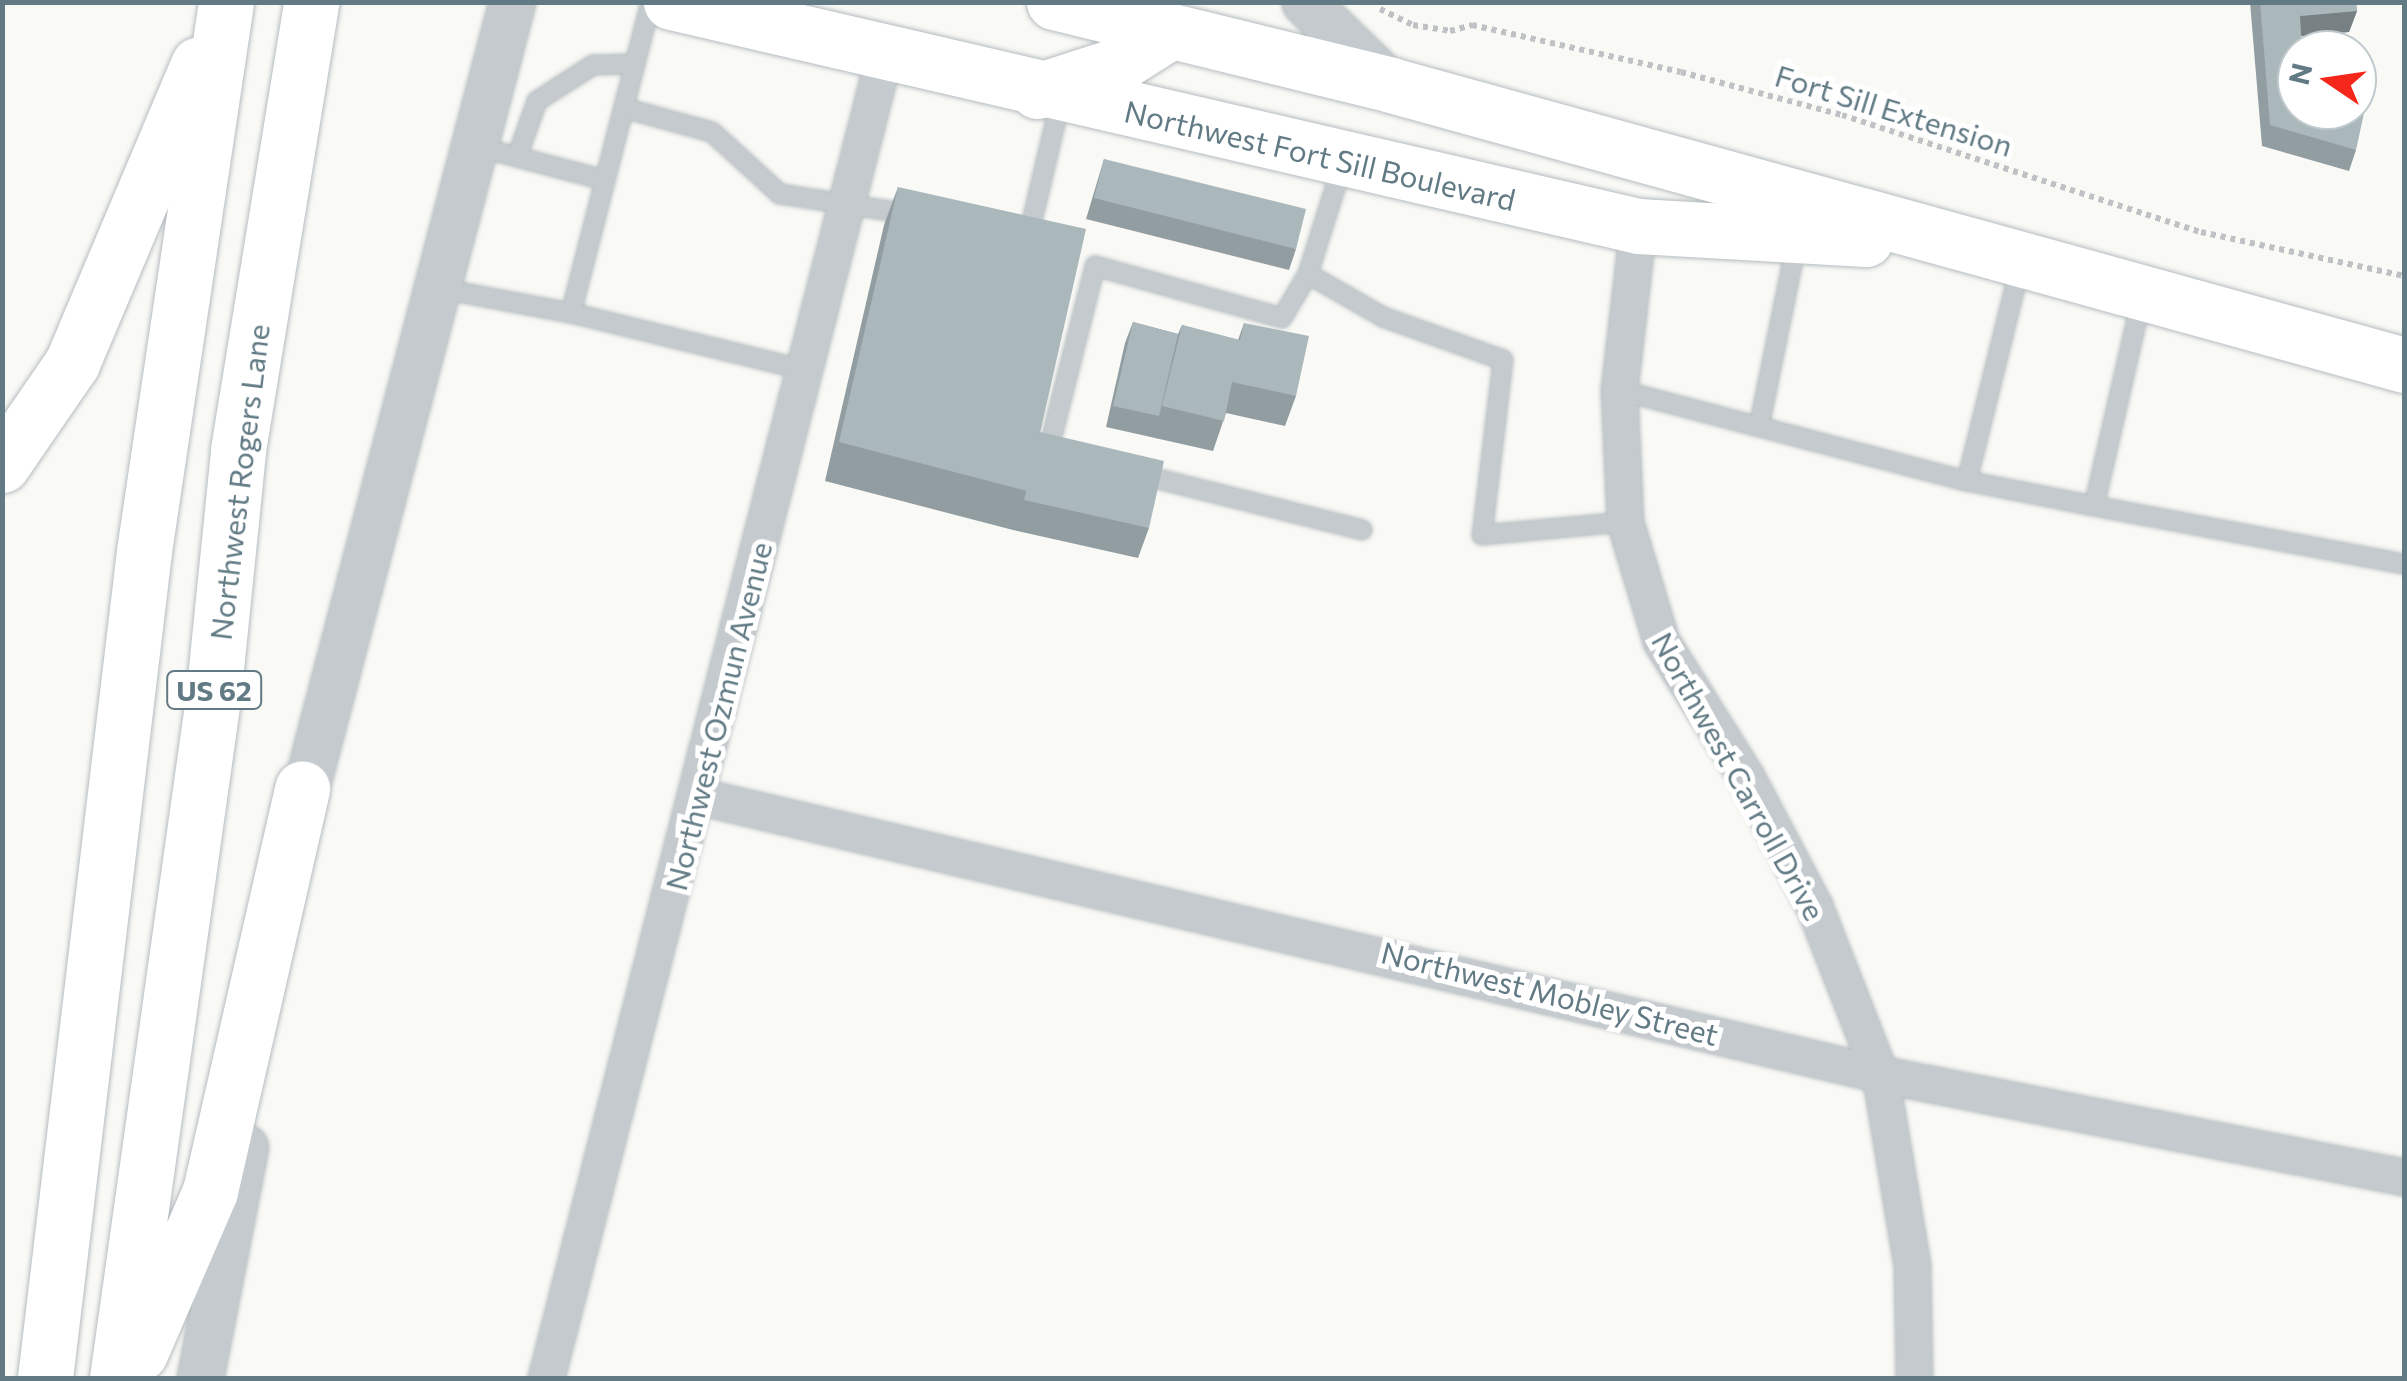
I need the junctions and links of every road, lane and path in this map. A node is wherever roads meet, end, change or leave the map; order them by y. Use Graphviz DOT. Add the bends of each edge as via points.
graph roads {
  1 [pos="226,2"];
  2 [pos="310,2"];
  3 [pos="512,2"];
  4 [pos="651,2"];
  5 [pos="671,2"];
  6 [pos="1054,2"];
  7 [pos="1305,2"];
  8 [pos="1370,2"];
  9 [pos="1174,18"];
  10 [pos="885,52"];
  11 [pos="635,64"];
  12 [pos="1390,85"];
  13 [pos="1048,94"];
  14 [pos="624,108"];
  15 [pos="474,146"];
  16 [pos="517,157"];
  17 [pos="1344,160"];
  18 [pos="605,180"];
  19 [pos="846,202"];
  20 [pos="937,220"];
  21 [pos="1638,226"];
  22 [pos="1010,234"];
  23 [pos="1798,235"];
  24 [pos="2001,252"];
  25 [pos="1308,274"];
  26 [pos="2404,276"];
  27 [pos="436,288"];
  28 [pos="2143,292"];
  29 [pos="570,312"];
  30 [pos="2404,365"];
  31 [pos="805,370"];
  32 [pos="1619,390"];
  33 [pos="1759,426"];
  34 [pos="1067,456"];
  35 [pos="2,464"];
  36 [pos="1122,470"];
  37 [pos="1968,481"];
  38 [pos="2094,506"];
  39 [pos="1625,522"];
  40 [pos="1362,530"];
  41 [pos="2404,564"];
  42 [pos="302,788"];
  43 [pos="698,796"];
  44 [pos="1880,1074"];
  45 [pos="2404,1177"];
  46 [pos="45,1378"];
  47 [pos="117,1378"];
  48 [pos="129,1378"];
  49 [pos="200,1378"];
  50 [pos="546,1378"];
  51 [pos="1914,1378"];
  1 -- 35 [label="main road" via="72,363"];
  1 -- 46 [label="main road, US 62" via="144,551"];
  2 -- 47 [label="main road, Northwest Rogers Lane / US 62" via="238,450 213,698"];
  3 -- 15 [label="street"];
  4 -- 11 [label="lane"];
  5 -- 10 [label="main road, Northwest Fort Sill Boulevard"];
  6 -- 9 [label="main road, Northwest Fort Sill Boulevard"];
  7 -- 12 [label="street"];
  8 -- 26 [label="path, Fort Sill Extension" via="1413,25 1450,31 1472,25 1842,114 2201,232"];
  9 -- 12 [label="main road, Northwest Fort Sill Boulevard"];
  9 -- 13 [label="main road" via="1117,66"];
  10 -- 13 [label="main road, Northwest Fort Sill Boulevard"];
  10 -- 19 [label="street, Northwest Ozmun Avenue"];
  11 -- 14 [label="lane"];
  11 -- 16 [label="lane" via="593,65 537,101"];
  12 -- 24 [label="main road, Northwest Fort Sill Boulevard"];
  13 -- 17 [label="main road, Northwest Fort Sill Boulevard"];
  13 -- 22 [label="lane" via="1028,238"];
  14 -- 18 [label="lane"];
  14 -- 19 [label="lane" via="712,132 780,194"];
  15 -- 16 [label="lane"];
  15 -- 27 [label="street"];
  16 -- 18 [label="lane"];
  17 -- 21 [label="main road, Northwest Fort Sill Boulevard"];
  17 -- 25 [label="lane"];
  18 -- 29 [label="lane"];
  19 -- 20 [label="lane"];
  19 -- 31 [label="street, Northwest Ozmun Avenue"];
  21 -- 23 [label="main road, Northwest Fort Sill Boulevard"];
  21 -- 32 [label="street, Northwest Carroll Drive"];
  23 -- 24 [label="main road, Northwest Fort Sill Boulevard"];
  23 -- 33 [label="lane"];
  24 -- 28 [label="main road, Northwest Fort Sill Boulevard"];
  24 -- 37 [label="lane"];
  25 -- 34 [label="lane" via="1282,318 1095,266 1048,452"];
  25 -- 39 [label="lane" via="1383,316 1503,360 1482,535"];
  27 -- 29 [label="lane"];
  27 -- 42 [label="street"];
  28 -- 30 [label="main road, Northwest Fort Sill Boulevard"];
  28 -- 38 [label="lane"];
  29 -- 31 [label="lane"];
  31 -- 43 [label="street, Northwest Ozmun Avenue"];
  32 -- 33 [label="lane"];
  32 -- 39 [label="street, Northwest Carroll Drive"];
  33 -- 37 [label="lane"];
  36 -- 40 [label="lane"];
  37 -- 38 [label="lane"];
  38 -- 41 [label="lane"];
  39 -- 44 [label="street, Northwest Carroll Drive" via="1661,641 1746,777 1814,906"];
  42 -- 48 [label="main road" via="210,1190"];
  42 -- 49 [label="street" via="262,1063"];
  43 -- 44 [label="street, Northwest Mobley Street"];
  43 -- 50 [label="street, Northwest Ozmun Avenue"];
  44 -- 45 [label="street, Northwest Mobley Street"];
  44 -- 51 [label="street, Northwest Carroll Drive" via="1912,1265"];
}
